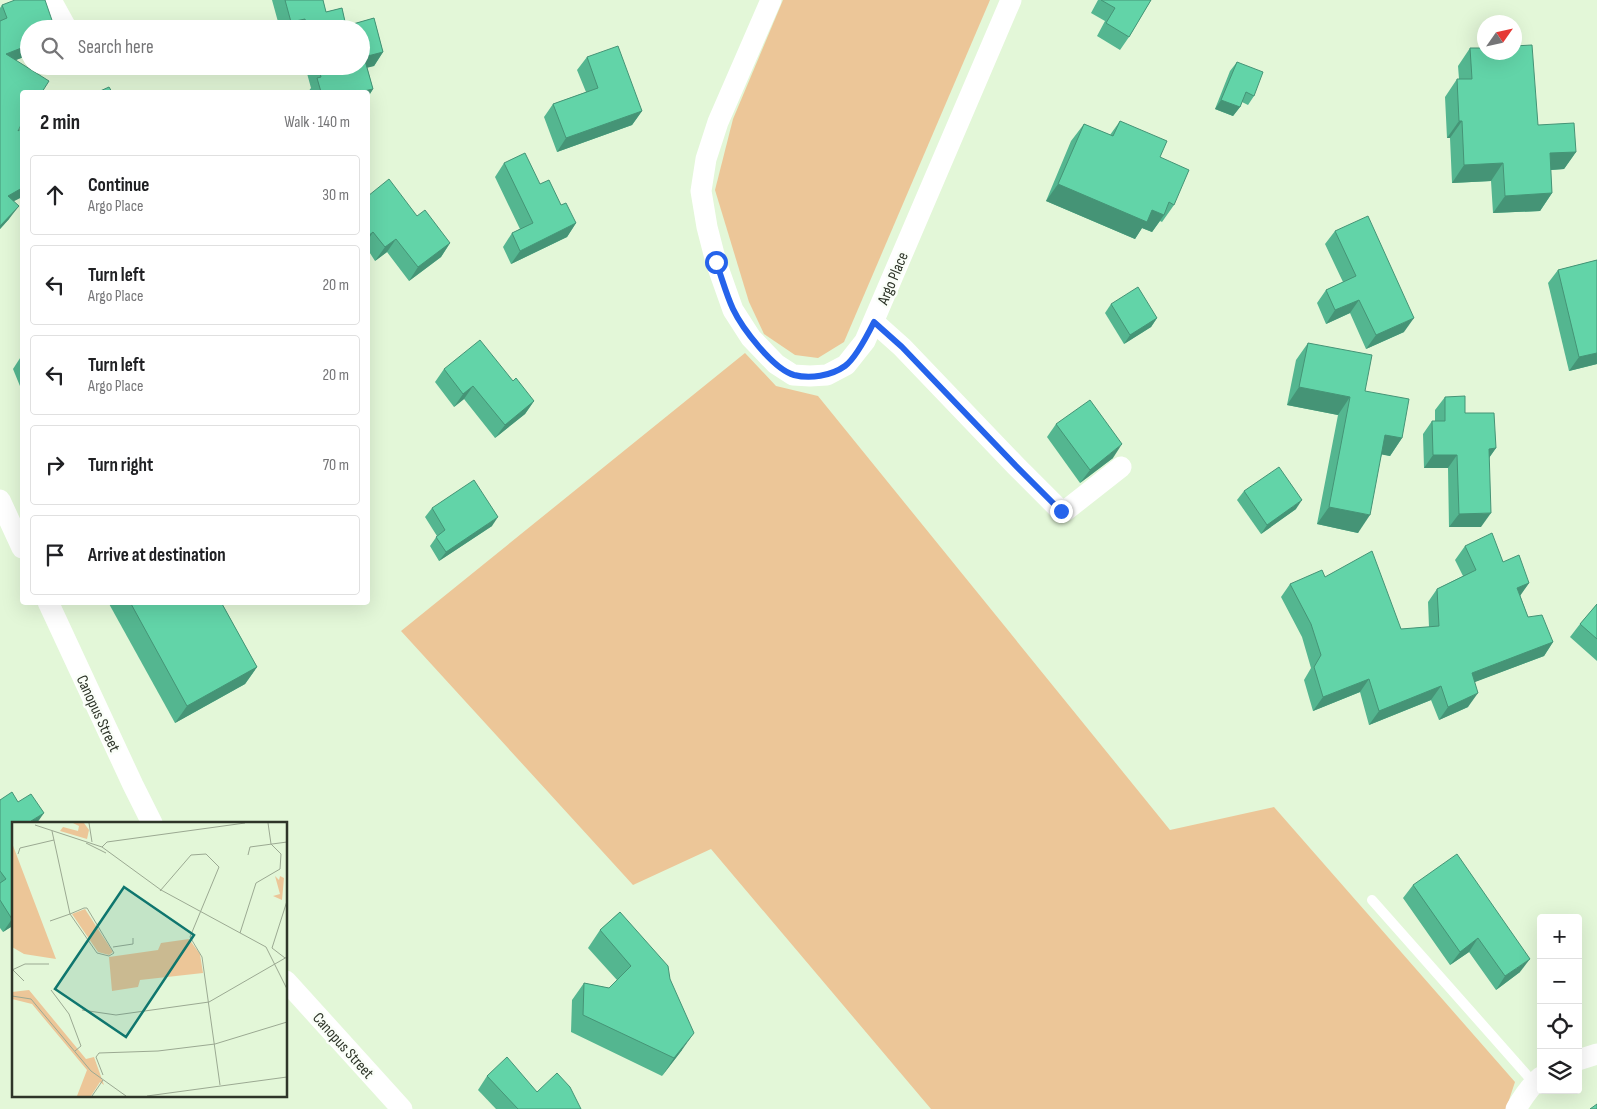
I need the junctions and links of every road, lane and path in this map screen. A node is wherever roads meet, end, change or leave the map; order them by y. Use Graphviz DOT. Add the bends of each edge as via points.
graph roads {
  1 [pos="51,0"];
  2 [pos="771,0"];
  3 [pos="1011,0"];
  4 [pos="62,20"];
  5 [pos="874,322"];
  6 [pos="1120,467"];
  7 [pos="0,500"];
  8 [pos="20,544"];
  9 [pos="49,605"];
  10 [pos="152,822"];
  11 [pos="1372,900"];
  12 [pos="288,983"];
  13 [pos="1597,1054"];
  14 [pos="1582,1059"];
  15 [pos="1537,1080"];
  16 [pos="402,1109"];
  17 [pos="1516,1109"];
  1 -- 4 [label="street"];
  2 -- 5 [label="street, Argo Place" via="718,122 706,159 701,191 716,262 733,310 751,338 776,364 793,375 827,375 846,366 865,341"];
  3 -- 5 [label="street, Argo Place"];
  5 -- 6 [label="street" via="1061,511"];
  7 -- 8 [label="street"];
  9 -- 10 [label="street, Canopus Street"];
  11 -- 15 [label="lane"];
  12 -- 16 [label="street, Canopus Street"];
  13 -- 14 [label="street"];
  15 -- 17 [label="street"];
}
